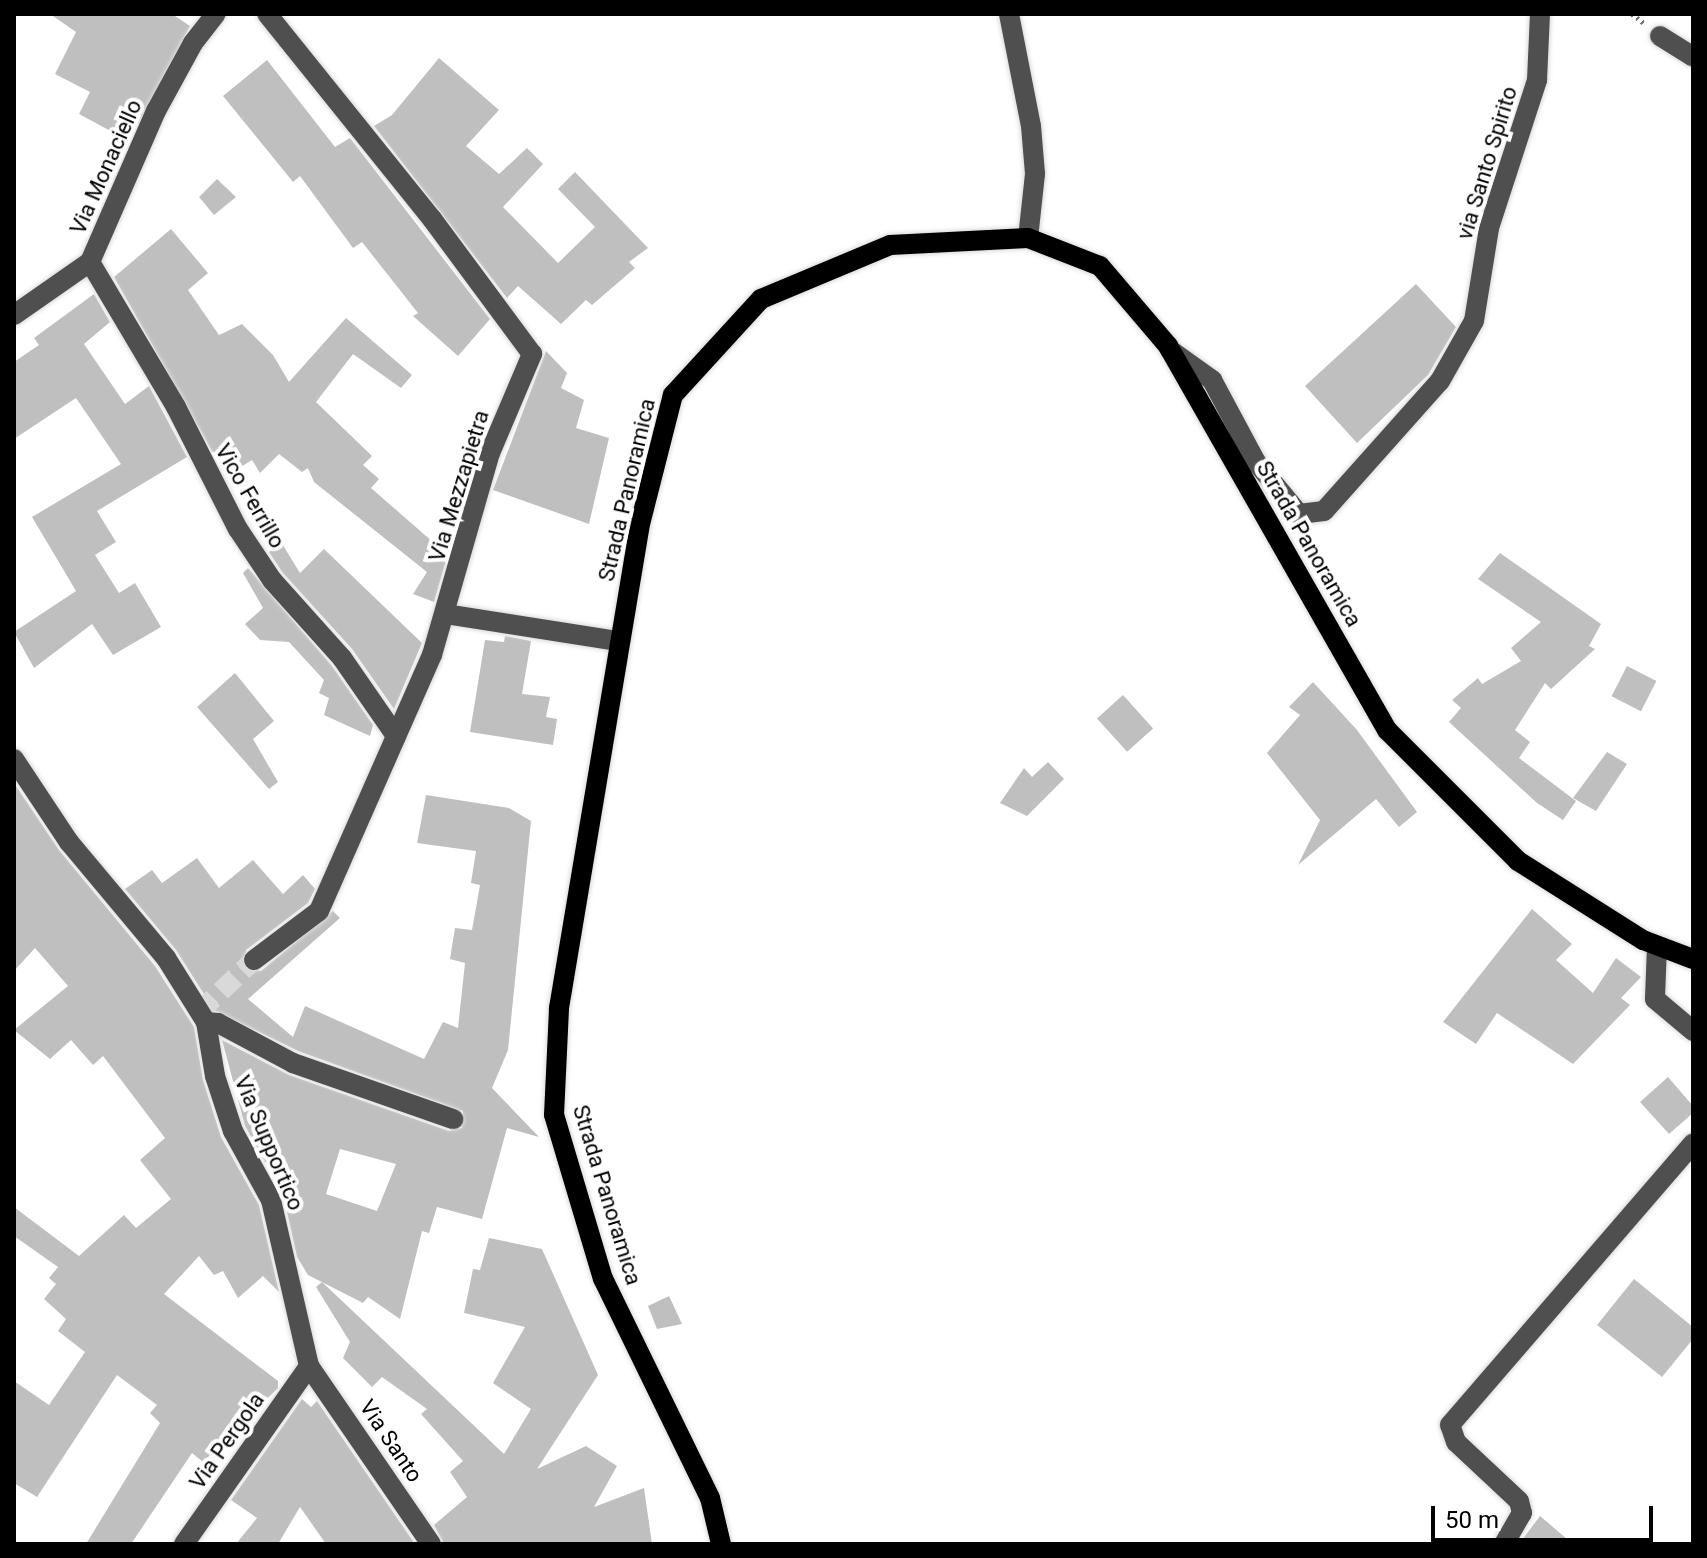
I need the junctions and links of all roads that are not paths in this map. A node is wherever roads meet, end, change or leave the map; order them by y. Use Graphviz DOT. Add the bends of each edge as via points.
graph roads {
  1 [pos="216,14"];
  2 [pos="267,14"];
  3 [pos="1009,14"];
  4 [pos="1540,14"];
  5 [pos="1660,36"];
  6 [pos="1693,57"];
  7 [pos="1028,238"];
  8 [pos="90,262"];
  9 [pos="14,315"];
  10 [pos="1170,350"];
  11 [pos="445,614"];
  12 [pos="618,641"];
  13 [pos="396,736"];
  14 [pos="14,759"];
  15 [pos="1657,946"];
  16 [pos="1693,959"];
  17 [pos="254,960"];
  18 [pos="206,1022"];
  19 [pos="1693,1031"];
  20 [pos="453,1119"];
  21 [pos="1693,1143"];
  22 [pos="309,1366"];
  23 [pos="184,1544"];
  24 [pos="431,1544"];
  25 [pos="721,1544"];
  26 [pos="1504,1544"];
  1 -- 8 [label="street, Via Monaciello" via="193,43 156,111"];
  2 -- 11 [label="street, Via Mezzapietra" via="432,219 532,354 490,453"];
  3 -- 7 [label="street" via="1032,138 1035,174"];
  4 -- 10 [label="street, via Santo Spirito" via="1537,80 1489,228 1474,321 1440,381 1324,511 1299,514 1256,462 1212,380"];
  5 -- 6 [label="street"];
  7 -- 10 [label="main road, Strada Panoramica" via="1100,266"];
  7 -- 12 [label="main road, Strada Panoramica" via="890,245 761,299 673,395 639,528"];
  8 -- 9 [label="street, Via Monaciello"];
  8 -- 13 [label="street, Vico Ferrillo" via="176,407 238,529 281,591 342,658"];
  10 -- 15 [label="main road, Strada Panoramica" via="1388,731 1518,861"];
  11 -- 12 [label="street"];
  11 -- 13 [label="street, Via Mezzapietra"];
  12 -- 25 [label="main road, Strada Panoramica" via="559,1008 554,1115 603,1279 710,1498"];
  13 -- 17 [label="street, Via Mezzapietra" via="319,911"];
  14 -- 18 [label="street, Via Supportico" via="69,842 166,958"];
  15 -- 16 [label="main road, Strada Panoramica"];
  15 -- 19 [label="street" via="1655,999"];
  18 -- 20 [label="street" via="218,1023 293,1063"];
  18 -- 22 [label="street, Via Supportico" via="212,1065 233,1131 271,1200"];
  21 -- 26 [label="street" via="1450,1425 1456,1442 1519,1501 1522,1513"];
  22 -- 23 [label="street, Via Pergola"];
  22 -- 24 [label="street, Via Santo"];
}
